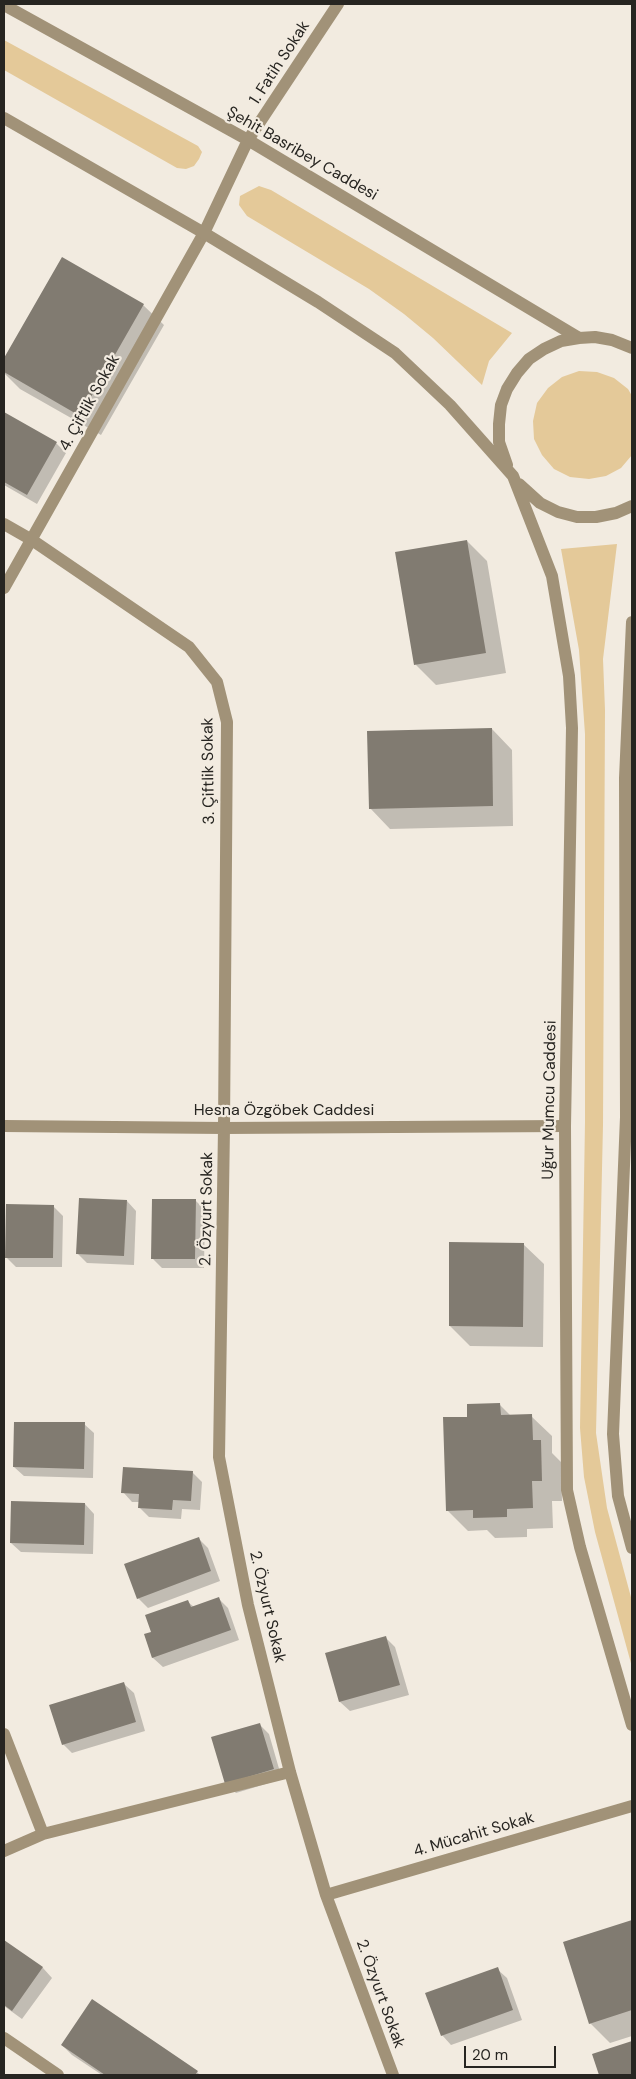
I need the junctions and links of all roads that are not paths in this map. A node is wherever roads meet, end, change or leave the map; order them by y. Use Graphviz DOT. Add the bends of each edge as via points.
graph roads {
  1 [pos="338,4"];
  2 [pos="4,5"];
  3 [pos="4,118"];
  4 [pos="248,140"];
  5 [pos="204,233"];
  6 [pos="579,338"];
  7 [pos="632,348"];
  8 [pos="513,476"];
  9 [pos="632,506"];
  10 [pos="4,524"];
  11 [pos="32,540"];
  12 [pos="4,588"];
  13 [pos="632,622"];
  14 [pos="629,1117"];
  15 [pos="4,1126"];
  16 [pos="565,1126"];
  17 [pos="224,1128"];
  18 [pos="632,1548"];
  19 [pos="632,1725"];
  20 [pos="4,1734"];
  21 [pos="290,1772"];
  22 [pos="632,1806"];
  23 [pos="43,1834"];
  24 [pos="4,1851"];
  25 [pos="326,1895"];
  26 [pos="4,2038"];
  27 [pos="58,2075"];
  28 [pos="393,2075"];
  1 -- 4 [label="street, 1. Fatih Sokak"];
  2 -- 4 [label="street, Şehit Basribey Caddesi"];
  3 -- 5 [label="street"];
  4 -- 5 [label="street, 1. Fatih Sokak"];
  4 -- 6 [label="street, Şehit Basribey Caddesi"];
  5 -- 8 [label="street" via="395,353 450,405"];
  5 -- 11 [label="street, 4. Çiftlik Sokak"];
  6 -- 7 [label="street" via="612,340"];
  6 -- 8 [label="street" via="561,341 529,359 507,389 498,424 504,460"];
  8 -- 9 [label="street" via="540,503 577,517 596,517"];
  8 -- 16 [label="street, Uğur Mumcu Caddesi" via="552,576 569,676 572,728"];
  10 -- 11 [label="street, 3. Çiftlik Sokak"];
  11 -- 12 [label="street, 4. Çiftlik Sokak"];
  11 -- 17 [label="street, 3. Çiftlik Sokak" via="189,647 217,682 227,722"];
  13 -- 14 [label="street" via="625,778"];
  14 -- 18 [label="street" via="613,1434 618,1496"];
  15 -- 17 [label="street, Hesna Özgöbek Caddesi"];
  16 -- 17 [label="street, Hesna Özgöbek Caddesi"];
  16 -- 19 [label="street, Uğur Mumcu Caddesi" via="567,1490 580,1547"];
  17 -- 21 [label="street, 2. Özyurt Sokak" via="219,1456 248,1605"];
  20 -- 23 [label="street"];
  21 -- 23 [label="street"];
  21 -- 25 [label="street, 2. Özyurt Sokak"];
  22 -- 25 [label="street, 4. Mücahit Sokak"];
  23 -- 24 [label="street"];
  25 -- 28 [label="street, 2. Özyurt Sokak"];
  26 -- 27 [label="street"];
}
